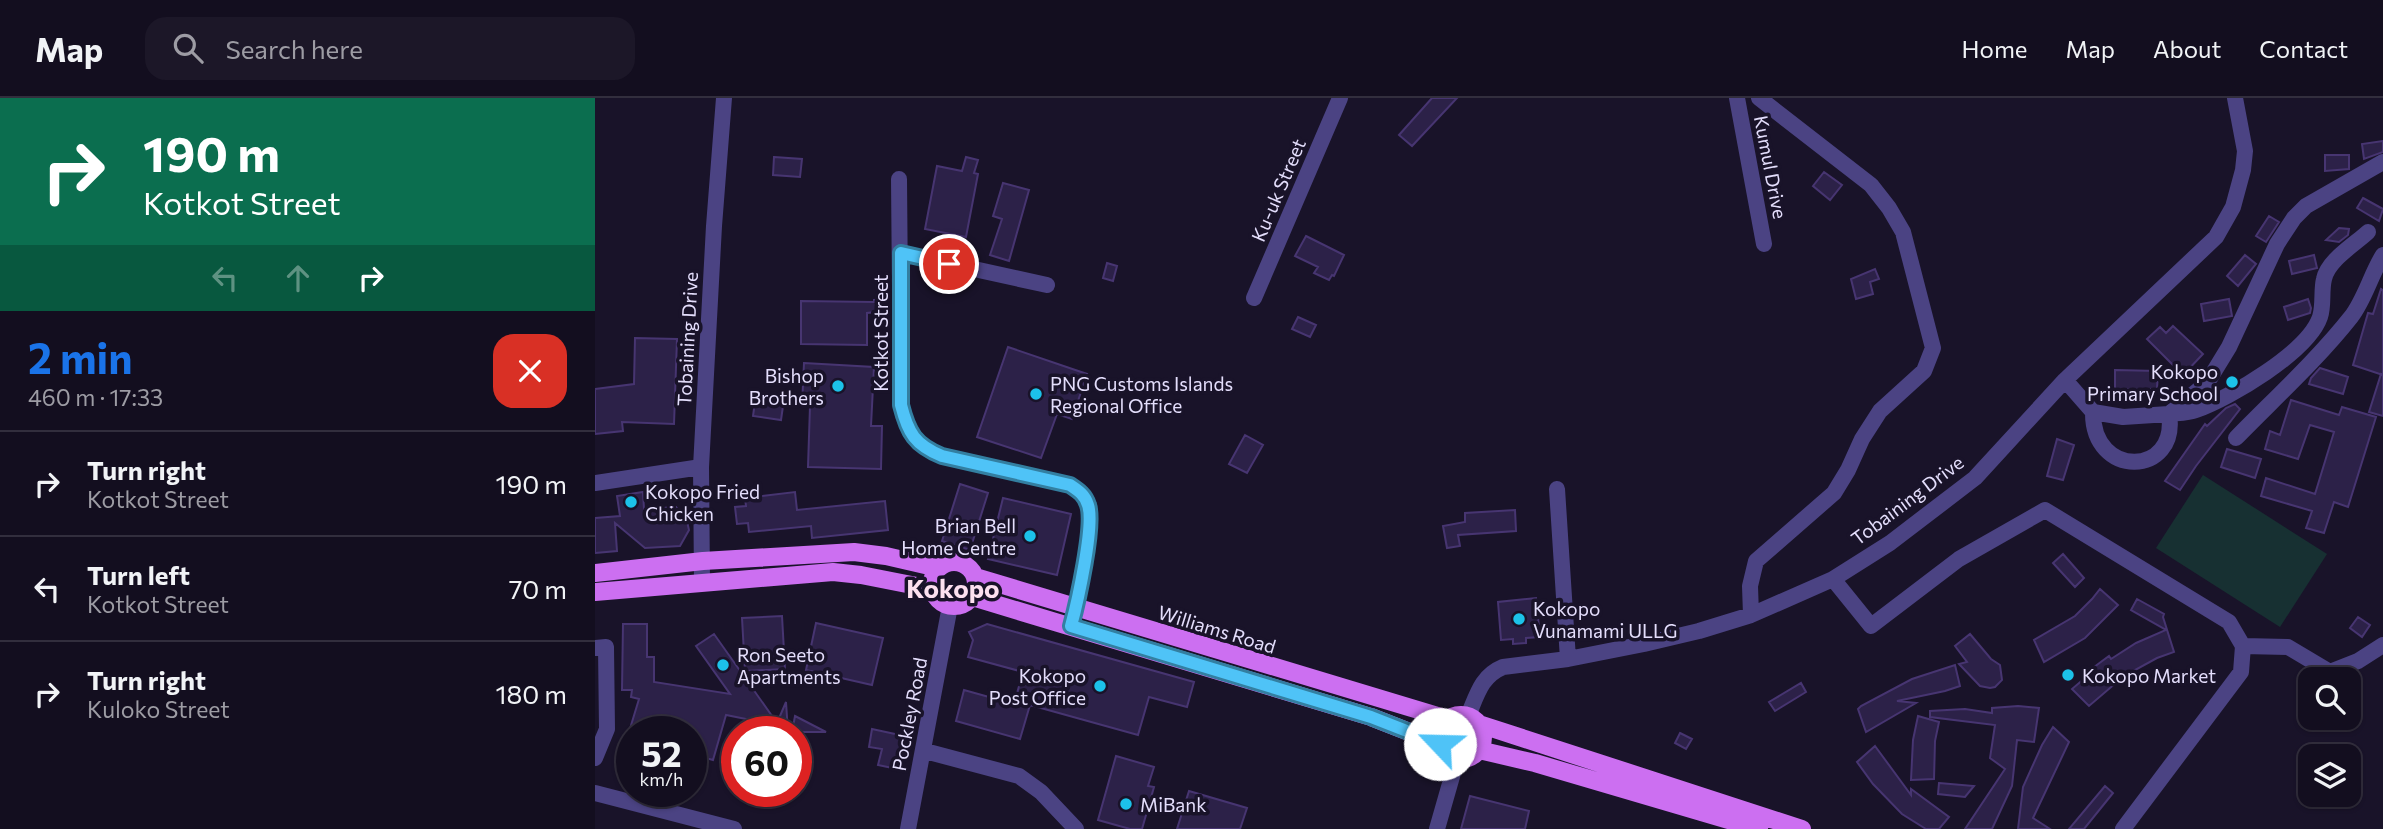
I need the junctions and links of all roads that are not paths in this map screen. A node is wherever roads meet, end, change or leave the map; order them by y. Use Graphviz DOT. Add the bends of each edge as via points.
graph roads {
  1 [pos="724,98"];
  2 [pos="1340,98"];
  3 [pos="1737,98"];
  4 [pos="1759,98"];
  5 [pos="2235,98"];
  6 [pos="2383,162"];
  7 [pos="899,179"];
  8 [pos="2368,232"];
  9 [pos="1764,244"];
  10 [pos="901,253"];
  11 [pos="2383,255"];
  12 [pos="1047,285"];
  13 [pos="1254,298"];
  14 [pos="2269,372"];
  15 [pos="2065,380"];
  16 [pos="2285,387"];
  17 [pos="2093,412"];
  18 [pos="2169,414"];
  19 [pos="2236,438"];
  20 [pos="701,467"];
  21 [pos="595,483"];
  22 [pos="1557,489"];
  23 [pos="703,561"];
  24 [pos="938,568"];
  25 [pos="595,573"];
  26 [pos="976,577"];
  27 [pos="1833,579"];
  28 [pos="702,582"];
  29 [pos="932,589"];
  30 [pos="595,592"];
  31 [pos="972,597"];
  32 [pos="950,606"];
  33 [pos="1751,615"];
  34 [pos="1073,617"];
  35 [pos="2383,645"];
  36 [pos="2242,646"];
  37 [pos="595,648"];
  38 [pos="1567,659"];
  39 [pos="1448,719"];
  40 [pos="1474,720"];
  41 [pos="1440,744"];
  42 [pos="1479,750"];
  43 [pos="925,751"];
  44 [pos="595,758"];
  45 [pos="1457,759"];
  46 [pos="595,793"];
  47 [pos="734,829"];
  48 [pos="908,829"];
  49 [pos="1076,829"];
  50 [pos="1437,829"];
  51 [pos="1759,829"];
  52 [pos="1802,829"];
  53 [pos="2123,829"];
  1 -- 20 [label="street, Tobaining Drive"];
  2 -- 13 [label="street, Ku-uk Street"];
  3 -- 9 [label="street, Kumul Drive"];
  4 -- 33 [label="street" via="1871,185 1889,208 1903,232 1933,348 1924,371 1880,411 1834,493 1756,561 1750,586"];
  5 -- 15 [label="street, Tobaining Drive" via="2245,151 2243,170 2233,207 2216,237"];
  6 -- 18 [label="street" via="2294,218 2207,383"];
  7 -- 10 [label="street, Kotkot Street"];
  8 -- 14 [label="street" via="2331,264 2324,276 2320,317 2302,343"];
  10 -- 12 [label="street"];
  10 -- 34 [label="street, Kotkot Street" via="901,405 912,435 925,449 942,456 1070,485 1085,496 1091,519"];
  11 -- 16 [label="street" via="2353,314"];
  14 -- 16 [label="street"];
  14 -- 18 [label="street" via="2195,410"];
  15 -- 17 [label="street"];
  15 -- 27 [label="street, Tobaining Drive" via="1975,478 1890,543"];
  16 -- 19 [label="street"];
  17 -- 18 [label="street" via="2123,417"];
  17 -- 18 [label="street" via="2100,445 2119,460 2141,462 2157,455 2166,442"];
  20 -- 21 [label="street"];
  20 -- 23 [label="street, Tobaining Drive"];
  22 -- 38 [label="street"];
  23 -- 24 [label="main road, Williams Road" via="854,552"];
  23 -- 25 [label="main road, Williams Road"];
  23 -- 28 [label="street, Tobaining Drive"];
  24 -- 26 [label="main road, Williams Road" via="964,563"];
  24 -- 29 [label="main road"];
  26 -- 31 [label="main road"];
  26 -- 34 [label="main road, Williams Road"];
  27 -- 33 [label="street, Tobaining Drive"];
  27 -- 36 [label="street" via="1871,626 1959,559 2045,510 2229,622"];
  28 -- 29 [label="main road" via="833,572"];
  28 -- 30 [label="main road"];
  29 -- 32 [label="main road"];
  31 -- 32 [label="main road" via="967,603"];
  31 -- 34 [label="main road, Williams Road"];
  32 -- 43 [label="street, Pockley Road"];
  33 -- 38 [label="street, Tobaining Drive" via="1644,645"];
  34 -- 39 [label="main road, Williams Road"];
  34 -- 41 [label="main road, Williams Road"];
  35 -- 36 [label="street" via="2330,672 2288,647"];
  36 -- 53 [label="street" via="2241,672"];
  37 -- 44 [label="street" via="605,647 607,729"];
  38 -- 40 [label="street, Tobaining Drive" via="1494,671 1482,682"];
  39 -- 40 [label="main road, Williams Road" via="1461,714"];
  39 -- 41 [label="main road" via="1441,726"];
  40 -- 42 [label="main road" via="1483,732"];
  40 -- 52 [label="main road, Williams Road"];
  41 -- 45 [label="main road, Williams Road"];
  42 -- 45 [label="main road"];
  42 -- 51 [label="main road"];
  43 -- 48 [label="street, Pockley Road"];
  43 -- 49 [label="street" via="1019,776"];
  45 -- 50 [label="street"];
  46 -- 47 [label="street"];
}
